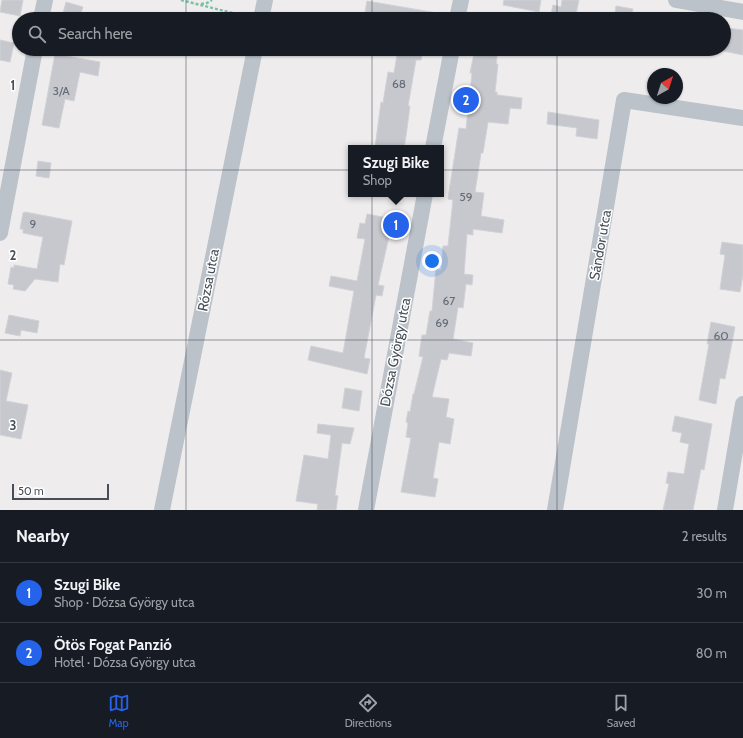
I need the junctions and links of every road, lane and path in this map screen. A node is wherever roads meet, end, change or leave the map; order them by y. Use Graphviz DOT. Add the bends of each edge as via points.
graph roads {
  1 [pos="45,0"];
  2 [pos="181,0"];
  3 [pos="192,0"];
  4 [pos="212,0"];
  5 [pos="265,0"];
  6 [pos="461,0"];
  7 [pos="676,0"];
  8 [pos="197,4"];
  9 [pos="42,12"];
  10 [pos="228,12"];
  11 [pos="262,12"];
  12 [pos="459,12"];
  13 [pos="743,12"];
  14 [pos="34,56"];
  15 [pos="254,56"];
  16 [pos="451,56"];
  17 [pos="743,118"];
  18 [pos="434,145"];
  19 [pos="424,197"];
  20 [pos="0,233"];
  21 [pos="743,404"];
  22 [pos="162,510"];
  23 [pos="366,510"];
  24 [pos="555,510"];
  25 [pos="725,510"];
  1 -- 9 [label="street"];
  2 -- 8 [label="path"];
  3 -- 8 [label="path"];
  4 -- 8 [label="path"];
  5 -- 11 [label="street"];
  6 -- 12 [label="street"];
  7 -- 13 [label="street"];
  8 -- 10 [label="path"];
  14 -- 20 [label="street"];
  15 -- 22 [label="street, Rózsa utca"];
  16 -- 18 [label="street"];
  17 -- 24 [label="street, Sándor utca" via="624,100"];
  19 -- 23 [label="street, Dózsa György utca"];
  21 -- 25 [label="street"];
}
